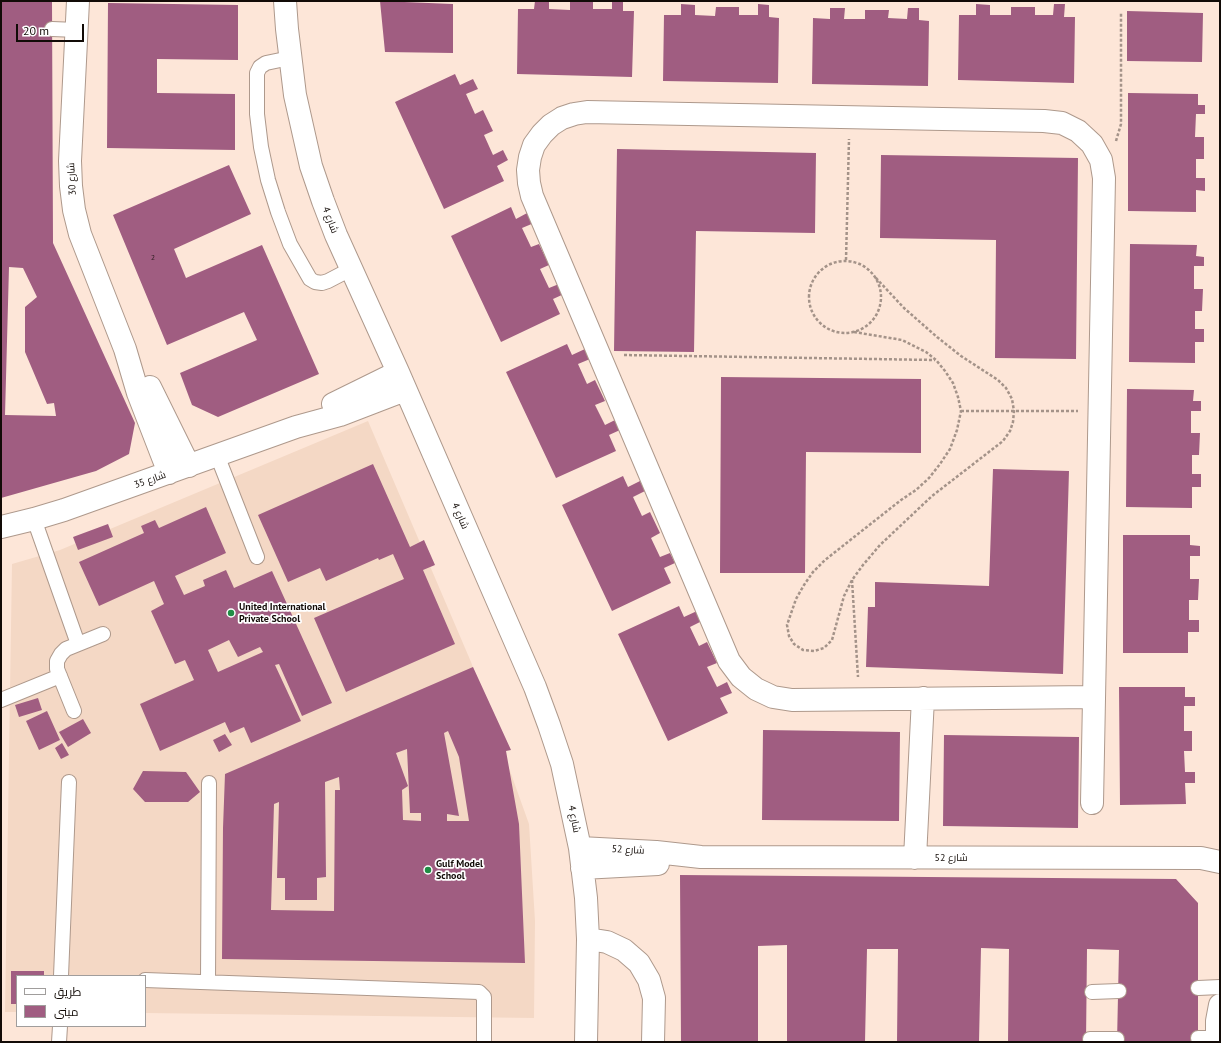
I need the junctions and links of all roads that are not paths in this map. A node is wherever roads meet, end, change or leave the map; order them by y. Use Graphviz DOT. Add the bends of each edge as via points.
graph roads {
  1 [pos="78,1"];
  2 [pos="285,1"];
  3 [pos="72,30"];
  4 [pos="52,31"];
  5 [pos="290,58"];
  6 [pos="351,269"];
  7 [pos="402,381"];
  8 [pos="217,456"];
  9 [pos="179,470"];
  10 [pos="34,519"];
  11 [pos="1,527"];
  12 [pos="257,557"];
  13 [pos="103,634"];
  14 [pos="78,644"];
  15 [pos="60,676"];
  16 [pos="1094,697"];
  17 [pos="923,698"];
  18 [pos="1,700"];
  19 [pos="74,711"];
  20 [pos="69,782"];
  21 [pos="209,783"];
  22 [pos="1092,804"];
  23 [pos="1214,857"];
  24 [pos="581,858"];
  25 [pos="915,858"];
  26 [pos="588,939"];
  27 [pos="61,975"];
  28 [pos="146,980"];
  29 [pos="208,982"];
  30 [pos="1220,987"];
  31 [pos="1198,988"];
  32 [pos="1119,991"];
  33 [pos="1092,992"];
  34 [pos="1220,1005"];
  35 [pos="60,1027"];
  36 [pos="1090,1039"];
  37 [pos="1118,1039"];
  38 [pos="1211,1039"];
  39 [pos="59,1042"];
  40 [pos="484,1042"];
  41 [pos="586,1042"];
  42 [pos="653,1042"];
  1 -- 3 [label="street, شارع 30"];
  2 -- 5 [label="street, شارع 4"];
  3 -- 4 [label="lane"];
  3 -- 9 [label="street, شارع 30" via="70,161 72,198 80,234 125,349 138,393"];
  5 -- 6 [label="street, شارع 4" via="296,102 311,166"];
  5 -- 6 [label="lane" via="266,63 260,67 257,74 257,114 268,180 290,244 310,279 322,283"];
  6 -- 7 [label="street, شارع 4"];
  7 -- 8 [label="street, شارع 35" via="335,402 296,427"];
  7 -- 24 [label="street, شارع 4" via="535,687 562,764"];
  8 -- 9 [label="street, شارع 35"];
  8 -- 12 [label="lane"];
  9 -- 10 [label="street, شارع 35"];
  10 -- 11 [label="street, شارع 35"];
  10 -- 14 [label="lane"];
  13 -- 14 [label="lane"];
  14 -- 15 [label="lane" via="60,654 57,669"];
  15 -- 18 [label="lane"];
  15 -- 19 [label="lane"];
  16 -- 17 [label="street"];
  16 -- 17 [label="street" via="1104,178 1100,160 1092,144 1078,131 1062,123 1044,121 587,112 568,116 551,124 532,151 528,170 532,196 729,661 741,677 756,689 773,697 792,700"];
  16 -- 22 [label="street"];
  17 -- 25 [label="street"];
  20 -- 27 [label="lane"];
  21 -- 29 [label="lane"];
  23 -- 25 [label="street, شارع 52"];
  24 -- 25 [label="street, شارع 52" via="656,852 701,857"];
  24 -- 26 [label="street, شارع 4"];
  26 -- 41 [label="street, شارع 4"];
  26 -- 42 [label="street" via="607,942 624,950 639,963 649,980 654,998"];
  28 -- 29 [label="lane"];
  29 -- 40 [label="lane" via="479,992 484,997"];
  30 -- 31 [label="lane"];
  32 -- 33 [label="lane"];
  34 -- 38 [label="street"];
  35 -- 39 [label="lane"];
  36 -- 37 [label="lane"];
}
